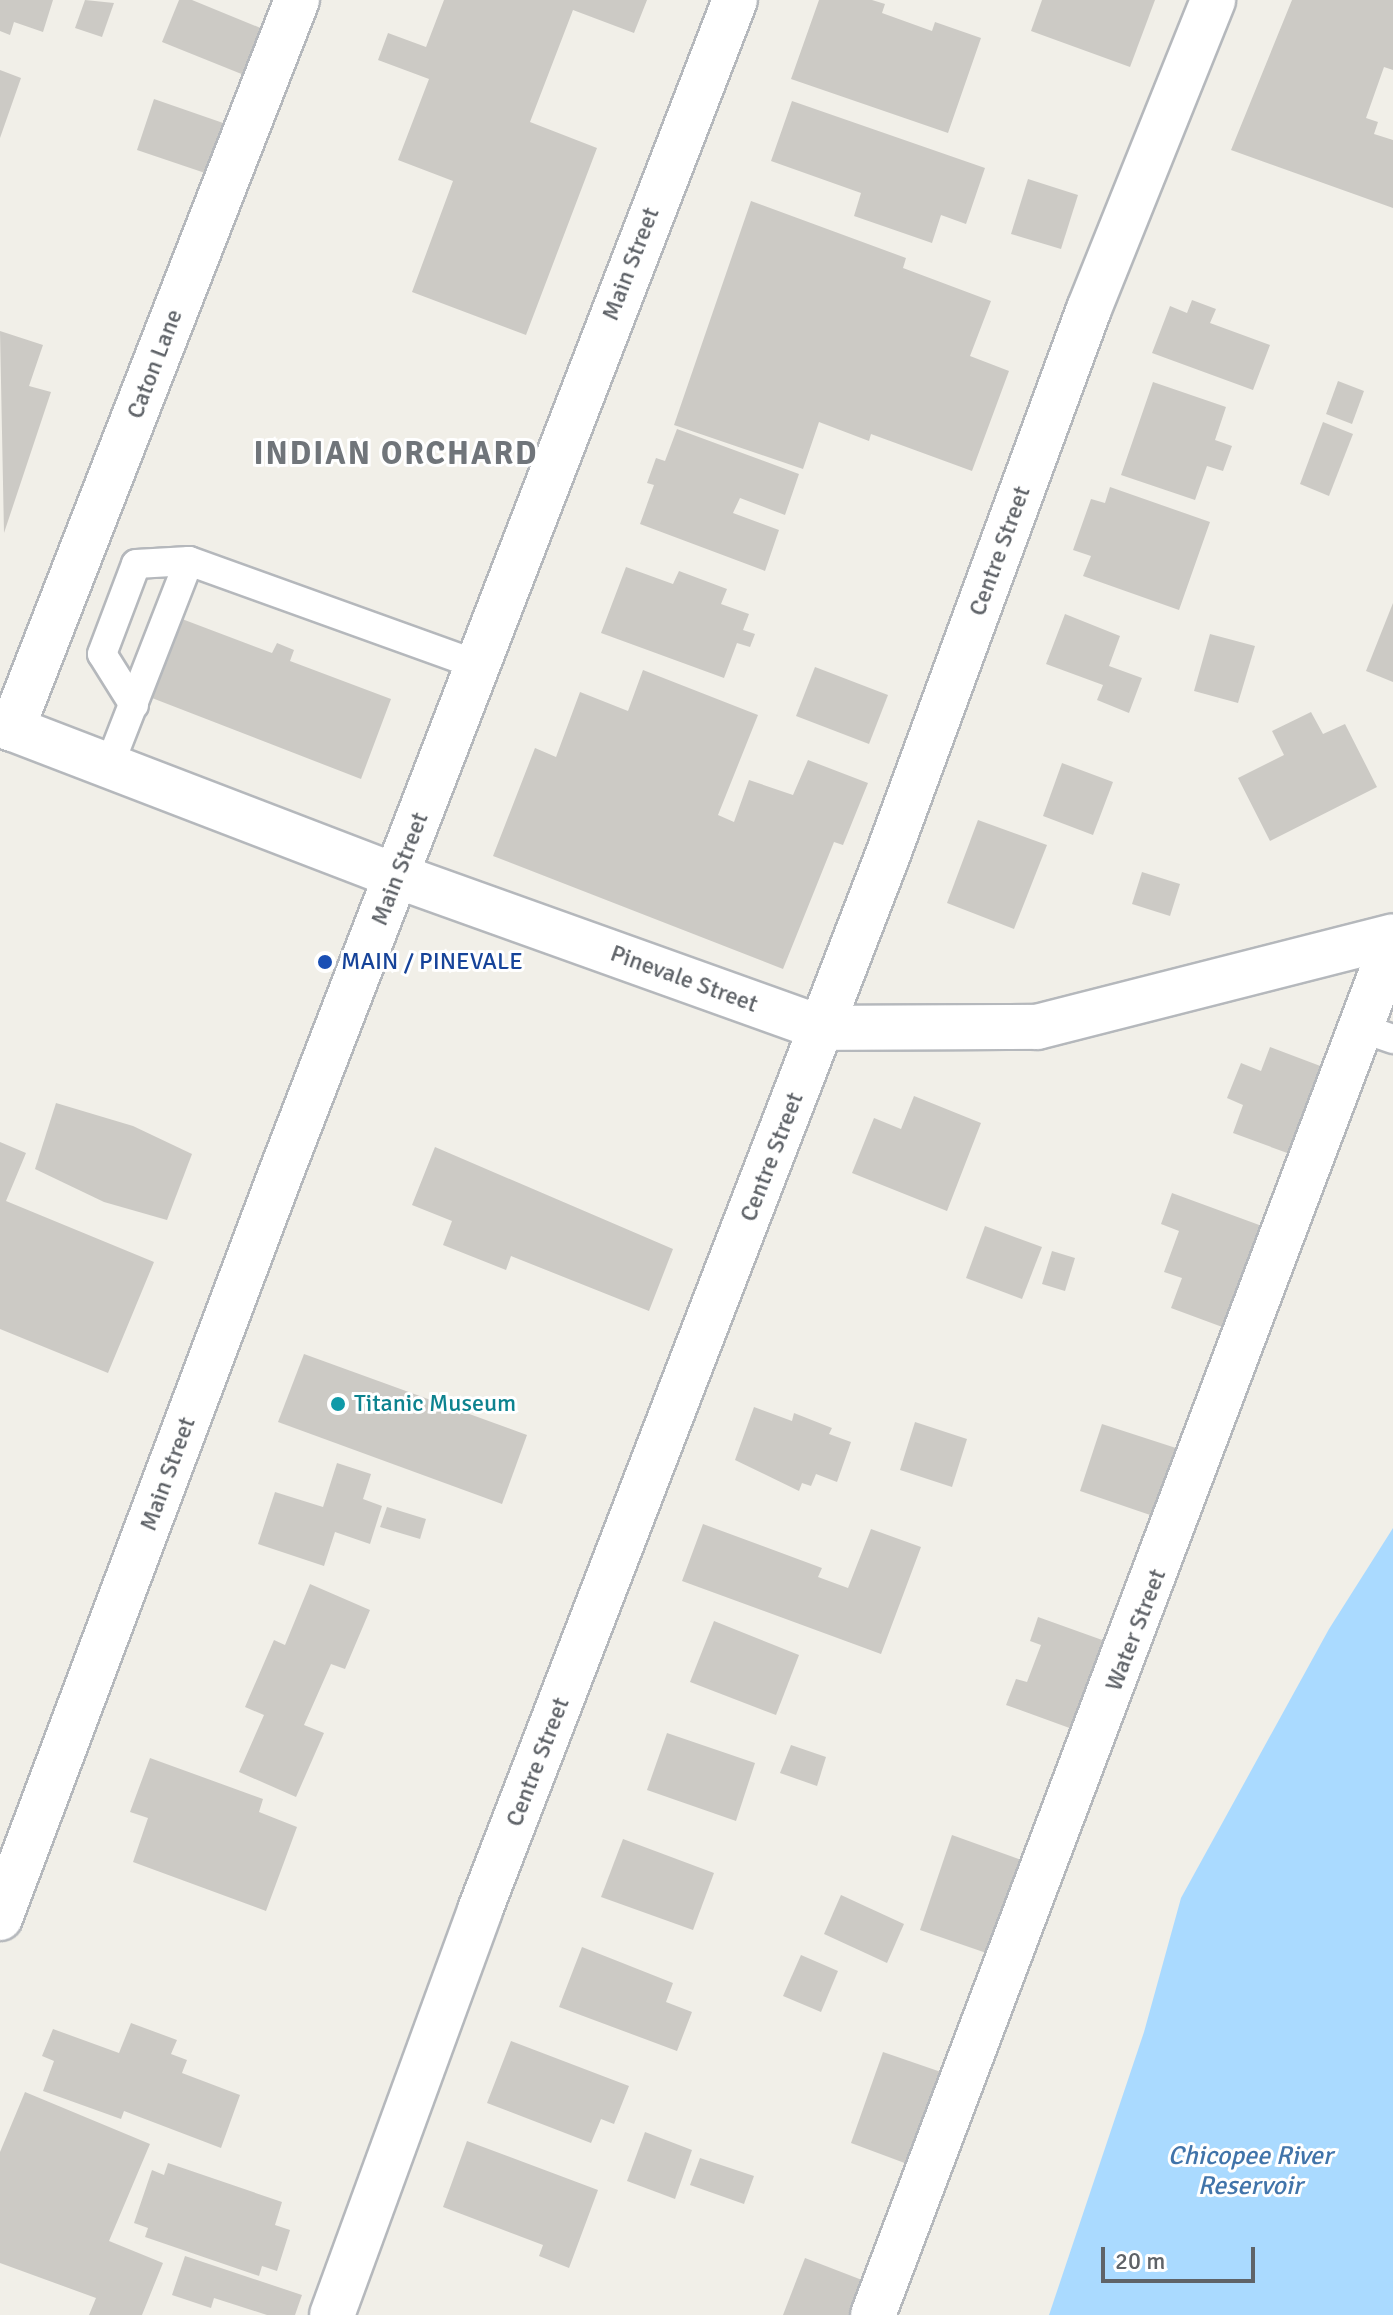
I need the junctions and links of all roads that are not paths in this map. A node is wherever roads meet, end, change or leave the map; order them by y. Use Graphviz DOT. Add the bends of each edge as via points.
graph roads {
  1 [pos="297,0"];
  2 [pos="735,0"];
  3 [pos="1213,0"];
  4 [pos="189,561"];
  5 [pos="478,665"];
  6 [pos="134,705"];
  7 [pos="6,726"];
  8 [pos="109,766"];
  9 [pos="397,876"];
  10 [pos="1393,936"];
  11 [pos="1393,942"];
  12 [pos="822,1028"];
  13 [pos="1377,1034"];
  14 [pos="0,1918"];
  15 [pos="332,2315"];
  16 [pos="873,2315"];
  1 -- 7 [label="street, Caton Lane"];
  2 -- 5 [label="street, Main Street"];
  3 -- 12 [label="street, Centre Street" via="1089,309"];
  4 -- 5 [label="lane"];
  4 -- 6 [label="lane"];
  4 -- 6 [label="lane" via="136,564 130,579 102,654"];
  5 -- 9 [label="street, Main Street"];
  6 -- 8 [label="lane"];
  7 -- 8 [label="street, Pinevale Street"];
  8 -- 9 [label="street, Pinevale Street"];
  9 -- 12 [label="street, Pinevale Street"];
  9 -- 14 [label="street, Main Street"];
  10 -- 12 [label="street, Pinevale Street" via="1037,1027"];
  11 -- 13 [label="street, Water Street"];
  12 -- 15 [label="street, Centre Street" via="480,1910"];
  13 -- 16 [label="street, Water Street"];
}
